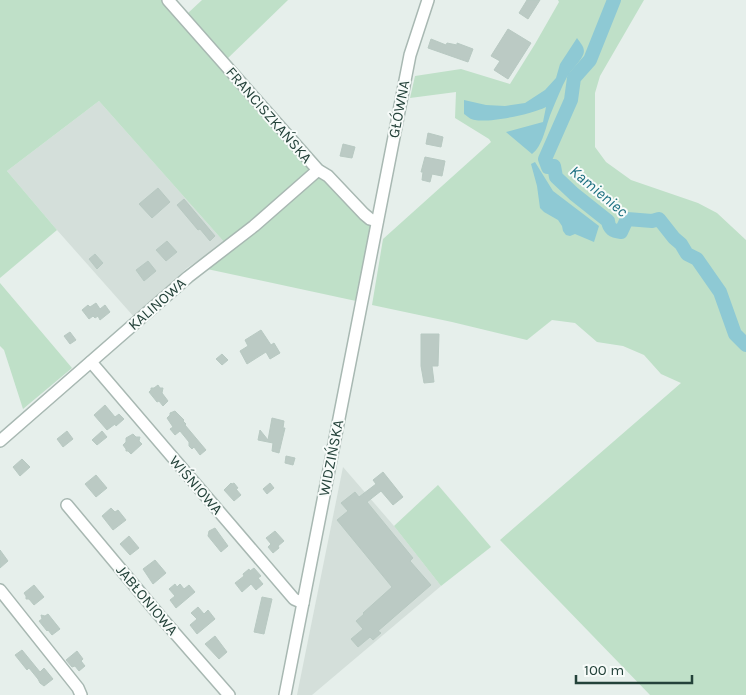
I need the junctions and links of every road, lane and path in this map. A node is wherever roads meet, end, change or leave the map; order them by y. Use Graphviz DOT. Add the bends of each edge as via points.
graph roads {
  1 [pos="168,0"];
  2 [pos="428,0"];
  3 [pos="318,170"];
  4 [pos="377,221"];
  5 [pos="91,362"];
  6 [pos="0,441"];
  7 [pos="67,505"];
  8 [pos="0,590"];
  9 [pos="303,604"];
  10 [pos="80,695"];
  11 [pos="229,695"];
  12 [pos="285,695"];
  1 -- 3 [label="street, FRANCISZKAŃSKA"];
  2 -- 4 [label="street, GŁÓWNA" via="410,55"];
  3 -- 4 [label="street, FRANCISZKAŃSKA" via="328,176 364,214"];
  3 -- 5 [label="street, KALINOWA"];
  4 -- 9 [label="street, WIDZIŃSKA"];
  5 -- 6 [label="street, KALINOWA"];
  5 -- 9 [label="street, WIŚNIOWA" via="294,599"];
  7 -- 11 [label="street, JABŁONIOWA"];
  8 -- 10 [label="street" via="78,688"];
  9 -- 12 [label="street, WIDZIŃSKA"];
}
